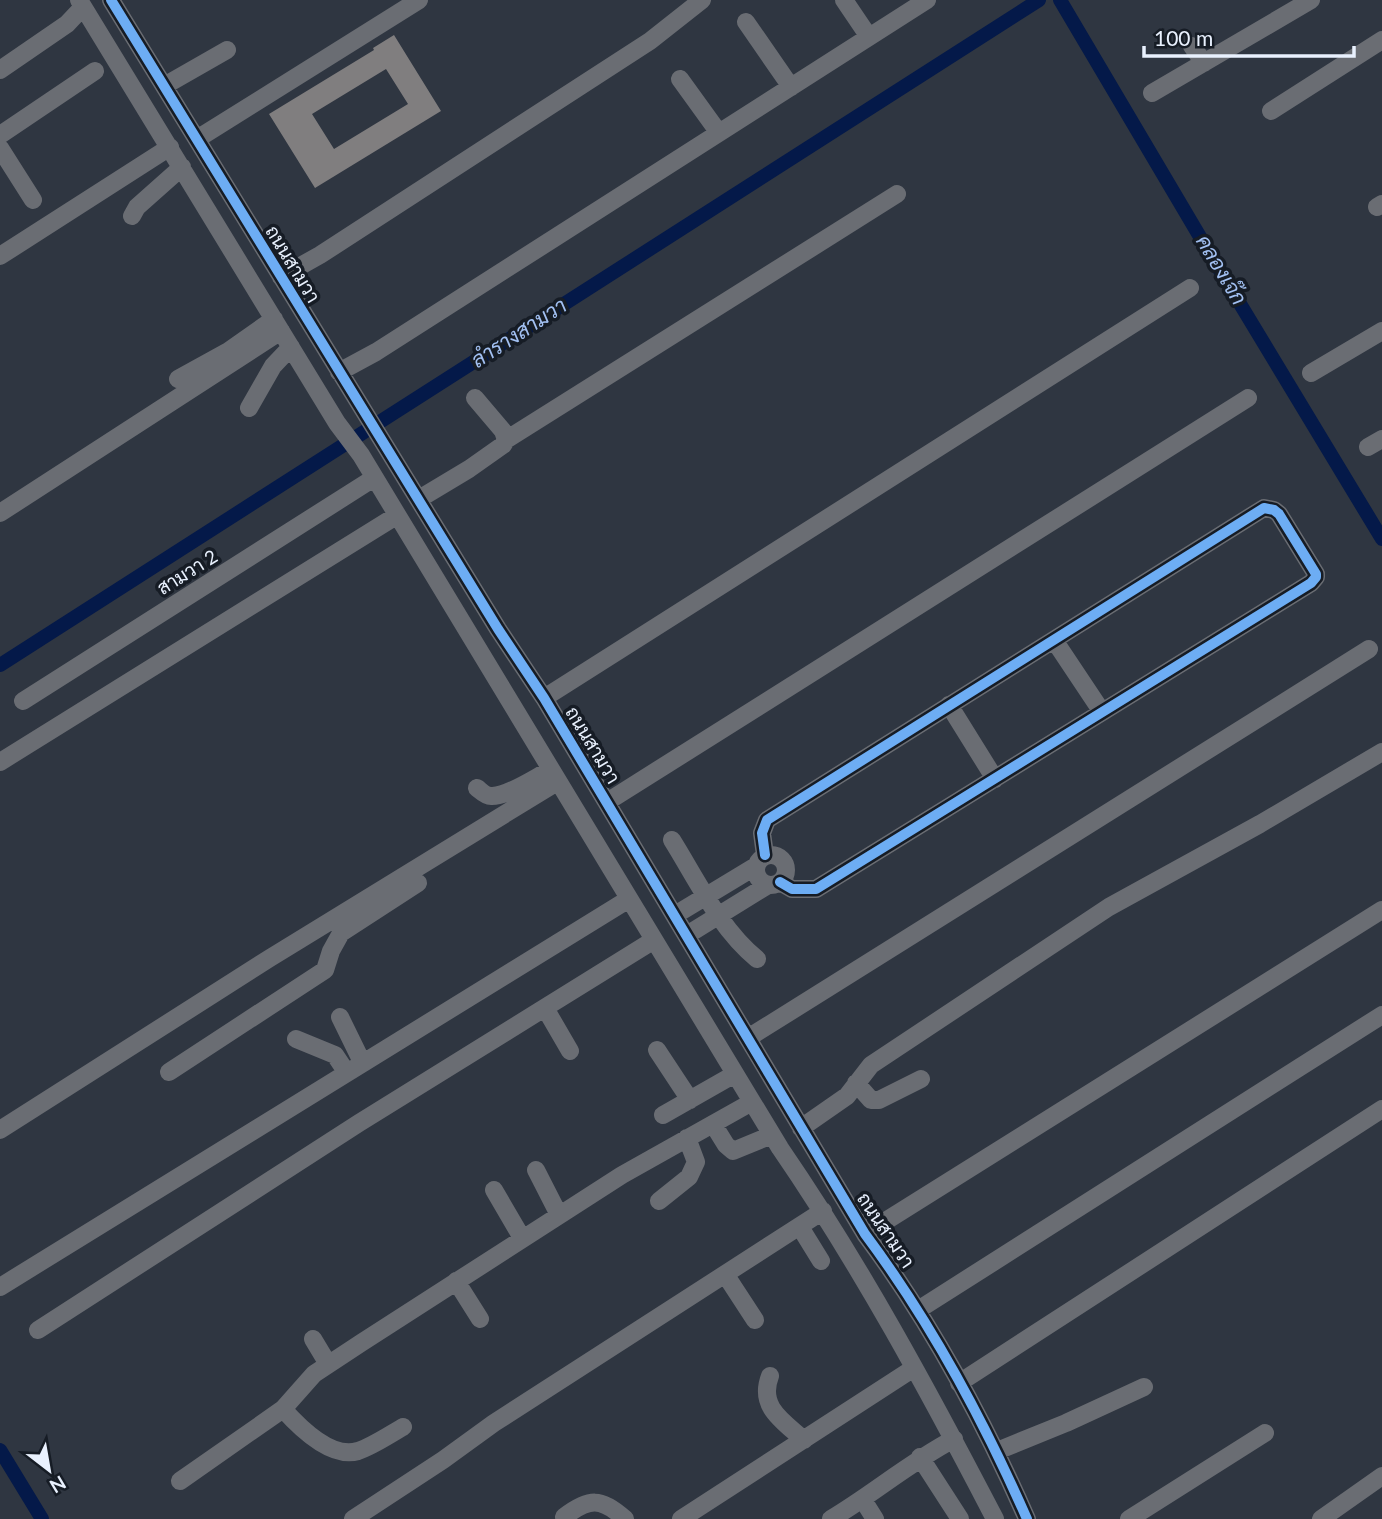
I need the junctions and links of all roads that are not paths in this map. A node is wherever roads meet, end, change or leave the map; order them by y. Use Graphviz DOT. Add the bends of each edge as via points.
graph roads {
  1 [pos="111,0"];
  2 [pos="419,0"];
  3 [pos="702,0"];
  4 [pos="844,0"];
  5 [pos="927,0"];
  6 [pos="1311,0"];
  7 [pos="81,3"];
  8 [pos="746,22"];
  9 [pos="869,37"];
  10 [pos="1382,40"];
  11 [pos="1192,46"];
  12 [pos="228,50"];
  13 [pos="1204,64"];
  14 [pos="0,70"];
  15 [pos="95,71"];
  16 [pos="680,79"];
  17 [pos="164,86"];
  18 [pos="791,87"];
  19 [pos="1152,93"];
  20 [pos="1271,111"];
  21 [pos="719,133"];
  22 [pos="0,135"];
  23 [pos="197,139"];
  24 [pos="170,147"];
  25 [pos="0,148"];
  26 [pos="182,167"];
  27 [pos="897,194"];
  28 [pos="33,200"];
  29 [pos="132,216"];
  30 [pos="0,256"];
  31 [pos="281,277"];
  32 [pos="1189,288"];
  33 [pos="278,325"];
  34 [pos="1382,331"];
  35 [pos="291,347"];
  36 [pos="339,372"];
  37 [pos="1311,373"];
  38 [pos="178,379"];
  39 [pos="475,398"];
  40 [pos="1248,398"];
  41 [pos="249,408"];
  42 [pos="506,439"];
  43 [pos="374,478"];
  44 [pos="419,499"];
  45 [pos="0,513"];
  46 [pos="396,516"];
  47 [pos="498,629"];
  48 [pos="1054,640"];
  49 [pos="474,642"];
  50 [pos="1369,649"];
  51 [pos="544,698"];
  52 [pos="23,701"];
  53 [pos="949,705"];
  54 [pos="1102,712"];
  55 [pos="1382,752"];
  56 [pos="0,762"];
  57 [pos="995,779"];
  58 [pos="556,780"];
  59 [pos="477,788"];
  60 [pos="607,802"];
  61 [pos="672,840"];
  62 [pos="760,861"];
  63 [pos="774,884"];
  64 [pos="706,896"];
  65 [pos="629,899"];
  66 [pos="1382,910"];
  67 [pos="675,915"];
  68 [pos="719,915"];
  69 [pos="687,935"];
  70 [pos="654,940"];
  71 [pos="757,959"];
  72 [pos="545,1008"];
  73 [pos="1382,1015"];
  74 [pos="340,1017"];
  75 [pos="745,1034"];
  76 [pos="296,1039"];
  77 [pos="657,1050"];
  78 [pos="570,1051"];
  79 [pos="362,1062"];
  80 [pos="169,1072"];
  81 [pos="347,1073"];
  82 [pos="735,1074"];
  83 [pos="920,1079"];
  84 [pos="856,1083"];
  85 [pos="690,1100"];
  86 [pos="752,1102"];
  87 [pos="1382,1109"];
  88 [pos="663,1115"];
  89 [pos="713,1124"];
  90 [pos="801,1128"];
  91 [pos="0,1130"];
  92 [pos="772,1135"];
  93 [pos="687,1138"];
  94 [pos="536,1170"];
  95 [pos="494,1190"];
  96 [pos="659,1201"];
  97 [pos="823,1211"];
  98 [pos="559,1215"];
  99 [pos="800,1227"];
  100 [pos="865,1234"];
  101 [pos="522,1238"];
  102 [pos="821,1261"];
  103 [pos="725,1274"];
  104 [pos="456,1280"];
  105 [pos="0,1287"];
  106 [pos="918,1310"];
  107 [pos="480,1320"];
  108 [pos="755,1320"];
  109 [pos="38,1330"];
  110 [pos="313,1339"];
  111 [pos="328,1364"];
  112 [pos="914,1368"];
  113 [pos="769,1376"];
  114 [pos="959,1383"];
  115 [pos="1144,1387"];
  116 [pos="283,1409"];
  117 [pos="403,1427"];
  118 [pos="1265,1433"];
  119 [pos="954,1439"];
  120 [pos="804,1440"];
  121 [pos="998,1451"];
  122 [pos="920,1457"];
  123 [pos="1382,1476"];
  124 [pos="180,1481"];
  125 [pos="863,1500"];
  126 [pos="1346,1512"];
  127 [pos="564,1517"];
  128 [pos="353,1519"];
  129 [pos="625,1519"];
  130 [pos="681,1519"];
  131 [pos="831,1519"];
  132 [pos="875,1519"];
  133 [pos="960,1519"];
  134 [pos="995,1519"];
  135 [pos="1027,1519"];
  136 [pos="1129,1519"];
  137 [pos="1321,1519"];
  1 -- 17 [label="street, ถนนสามวา"];
  2 -- 23 [label="street"];
  3 -- 31 [label="street" via="650,41"];
  4 -- 9 [label="street"];
  5 -- 9 [label="street"];
  6 -- 13 [label="street"];
  7 -- 14 [label="street" via="67,24"];
  7 -- 24 [label="street"];
  8 -- 18 [label="street"];
  9 -- 18 [label="street"];
  10 -- 20 [label="street"];
  11 -- 13 [label="street"];
  12 -- 17 [label="street"];
  13 -- 19 [label="street"];
  15 -- 22 [label="street"];
  16 -- 21 [label="street"];
  17 -- 23 [label="street, ถนนสามวา"];
  18 -- 21 [label="street"];
  21 -- 36 [label="street"];
  23 -- 31 [label="street, ถนนสามวา"];
  24 -- 26 [label="street"];
  24 -- 30 [label="street"];
  25 -- 28 [label="street"];
  26 -- 29 [label="street"];
  26 -- 33 [label="street"];
  27 -- 42 [label="street"];
  31 -- 36 [label="street, ถนนสามวา"];
  32 -- 51 [label="street"];
  33 -- 35 [label="street"];
  33 -- 38 [label="street"];
  33 -- 45 [label="street"];
  34 -- 37 [label="street"];
  35 -- 41 [label="street"];
  35 -- 43 [label="street"];
  36 -- 44 [label="street, ถนนสามวา"];
  39 -- 42 [label="street"];
  40 -- 60 [label="street"];
  42 -- 44 [label="street" via="469,470"];
  43 -- 46 [label="street"];
  43 -- 52 [label="street, สามวา 2"];
  44 -- 47 [label="street, ถนนสามวา"];
  46 -- 49 [label="street"];
  46 -- 56 [label="street"];
  47 -- 49 [label="street"];
  47 -- 51 [label="street, ถนนสามวา"];
  48 -- 53 [label="street"];
  48 -- 54 [label="street"];
  48 -- 54 [label="street" via="1264,509 1279,514 1316,574 1314,581"];
  49 -- 58 [label="street"];
  50 -- 75 [label="street" via="810,998 770,1014"];
  51 -- 60 [label="street, ถนนสามวา"];
  53 -- 57 [label="street"];
  53 -- 62 [label="street" via="767,820"];
  54 -- 57 [label="street"];
  55 -- 84 [label="street" via="1110,907 871,1065"];
  57 -- 63 [label="street" via="816,889"];
  58 -- 59 [label="street" via="494,797"];
  58 -- 65 [label="street"];
  58 -- 80 [label="street" via="341,933 325,970"];
  58 -- 91 [label="street"];
  60 -- 67 [label="street, ถนนสามวา"];
  61 -- 64 [label="street"];
  62 -- 63 [label="street" via="756,875 760,881"];
  62 -- 63 [label="street" via="773,855 784,862 785,877"];
  62 -- 64 [label="street"];
  63 -- 68 [label="street"];
  64 -- 67 [label="street"];
  64 -- 68 [label="street"];
  65 -- 70 [label="street"];
  65 -- 79 [label="street"];
  66 -- 100 [label="street"];
  67 -- 69 [label="street, ถนนสามวา"];
  68 -- 69 [label="street"];
  68 -- 71 [label="street" via="742,947"];
  69 -- 75 [label="street, ถนนสามวา"];
  70 -- 72 [label="street"];
  70 -- 82 [label="street"];
  72 -- 78 [label="street"];
  72 -- 109 [label="street"];
  73 -- 106 [label="street"];
  74 -- 79 [label="street"];
  75 -- 90 [label="street, ถนนสามวา"];
  76 -- 81 [label="street" via="335,1055"];
  77 -- 85 [label="street"];
  79 -- 81 [label="street"];
  81 -- 105 [label="street"];
  82 -- 85 [label="street"];
  82 -- 86 [label="street"];
  83 -- 84 [label="street" via="879,1100 871,1100"];
  84 -- 90 [label="street" via="847,1096"];
  85 -- 88 [label="street"];
  86 -- 89 [label="street"];
  86 -- 92 [label="street"];
  87 -- 114 [label="street"];
  89 -- 92 [label="street" via="733,1151"];
  89 -- 93 [label="street"];
  90 -- 100 [label="street, ถนนสามวา"];
  92 -- 97 [label="street"];
  93 -- 96 [label="street" via="696,1162 689,1177"];
  93 -- 98 [label="street"];
  94 -- 98 [label="street"];
  95 -- 101 [label="street"];
  97 -- 99 [label="street"];
  97 -- 112 [label="street"];
  98 -- 101 [label="street"];
  99 -- 102 [label="street"];
  99 -- 103 [label="street"];
  100 -- 106 [label="street, ถนนสามวา"];
  101 -- 104 [label="street"];
  103 -- 108 [label="street"];
  103 -- 128 [label="street"];
  104 -- 107 [label="street"];
  104 -- 111 [label="street"];
  106 -- 114 [label="street, ถนนสามวา"];
  110 -- 111 [label="street"];
  111 -- 116 [label="street" via="313,1374"];
  112 -- 119 [label="street"];
  112 -- 120 [label="street"];
  113 -- 120 [label="street" via="765,1388 769,1405"];
  114 -- 121 [label="street, ถนนสามวา"];
  115 -- 121 [label="street"];
  116 -- 117 [label="street" via="330,1449 343,1453 359,1451"];
  116 -- 124 [label="street"];
  118 -- 136 [label="street"];
  119 -- 122 [label="street"];
  119 -- 134 [label="street"];
  120 -- 130 [label="street"];
  121 -- 135 [label="street, ถนนสามวา"];
  122 -- 125 [label="street"];
  122 -- 133 [label="street"];
  123 -- 126 [label="street"];
  125 -- 131 [label="street"];
  125 -- 132 [label="street"];
  126 -- 137 [label="street"];
  127 -- 129 [label="street" via="581,1504 596,1502 612,1507"];
}
